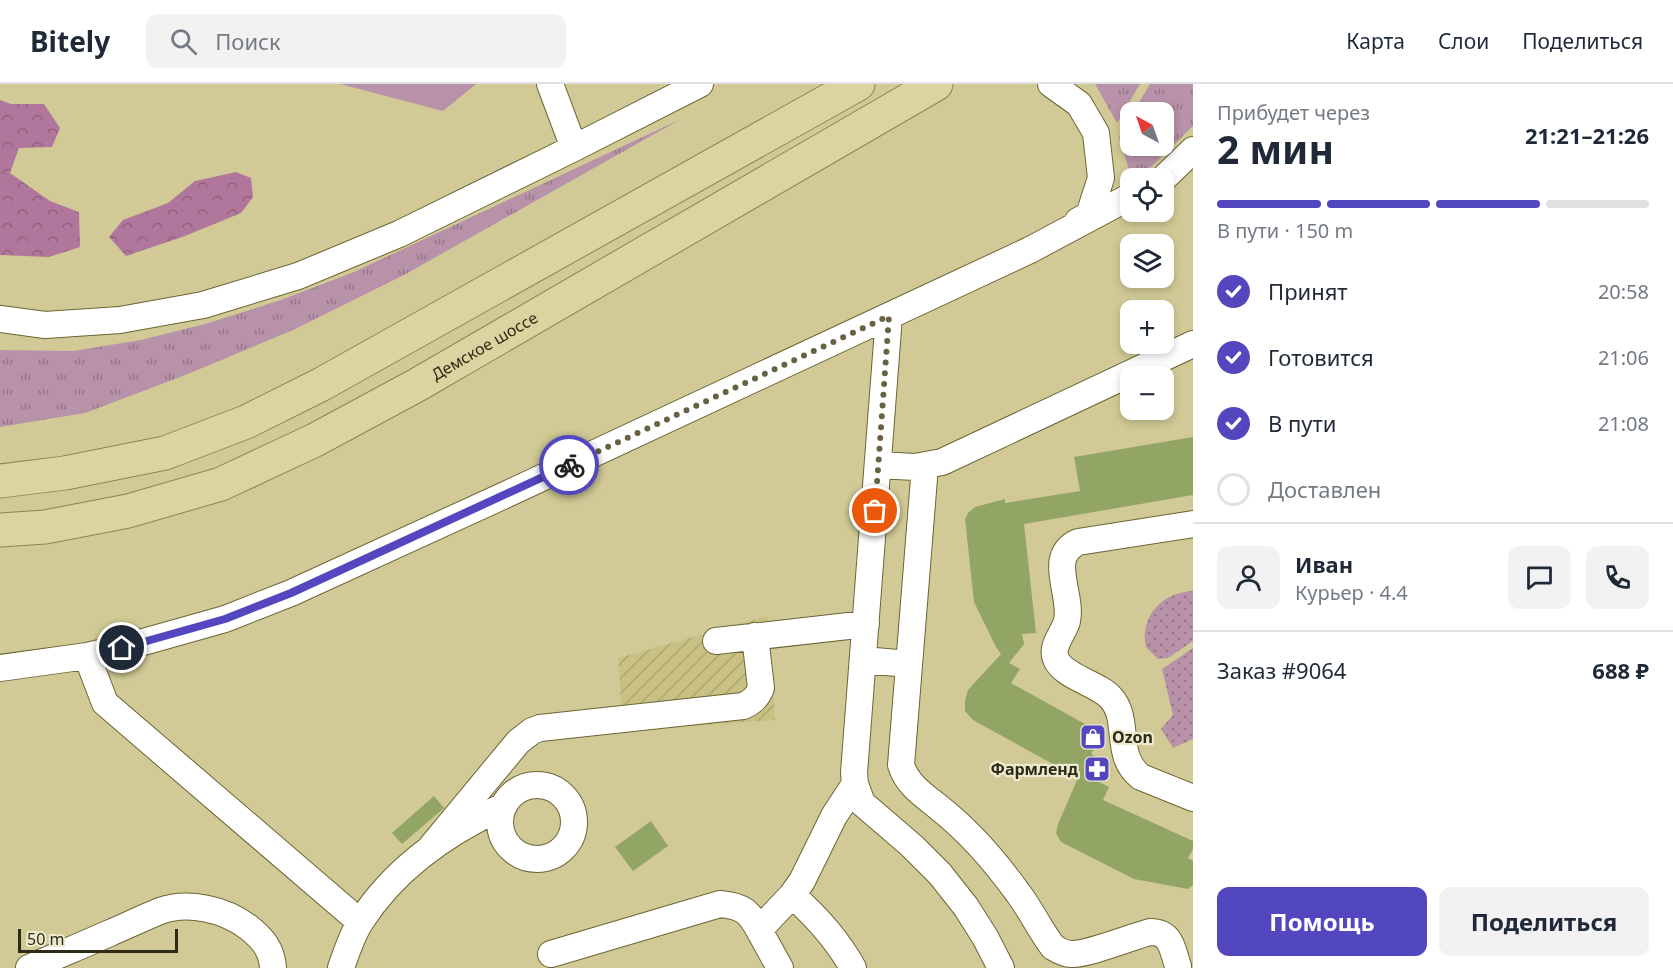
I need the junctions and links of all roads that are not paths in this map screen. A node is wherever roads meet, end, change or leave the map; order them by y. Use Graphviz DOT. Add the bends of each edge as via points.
graph roads {
  1 [pos="550,84"];
  2 [pos="700,84"];
  3 [pos="858,84"];
  4 [pos="936,84"];
  5 [pos="1051,84"];
  6 [pos="574,148"];
  7 [pos="1193,150"];
  8 [pos="1174,168"];
  9 [pos="1120,202"];
  10 [pos="1030,250"];
  11 [pos="889,316"];
  12 [pos="0,319"];
  13 [pos="1193,344"];
  14 [pos="878,465"];
  15 [pos="925,466"];
  16 [pos="0,481"];
  17 [pos="1193,524"];
  18 [pos="0,530"];
  19 [pos="866,624"];
  20 [pos="755,636"];
  21 [pos="716,641"];
  22 [pos="87,656"];
  23 [pos="863,660"];
  24 [pos="909,664"];
  25 [pos="0,668"];
  26 [pos="855,784"];
  27 [pos="1193,798"];
  28 [pos="504,806"];
  29 [pos="431,847"];
  30 [pos="792,895"];
  31 [pos="360,922"];
  32 [pos="759,930"];
  33 [pos="551,954"];
  34 [pos="1181,965"];
  35 [pos="29,968"];
  36 [pos="273,968"];
  37 [pos="341,968"];
  38 [pos="780,968"];
  39 [pos="853,968"];
  40 [pos="1001,968"];
  1 -- 6 [label="street"];
  2 -- 6 [label="street"];
  3 -- 16 [label="main road" via="322,384 246,422 165,453"];
  4 -- 18 [label="main road, Демское шоссе" via="417,385 315,440 221,484 128,511 45,527"];
  5 -- 10 [label="street" via="1079,104 1096,133 1101,177 1089,215"];
  6 -- 12 [label="street" via="399,234 298,276 213,302 120,320 45,324"];
  7 -- 8 [label="street"];
  9 -- 10 [label="street"];
  10 -- 11 [label="street"];
  11 -- 14 [label="street"];
  11 -- 22 [label="street" via="291,593 225,619"];
  13 -- 15 [label="street" via="955,457"];
  14 -- 15 [label="street"];
  14 -- 19 [label="street"];
  15 -- 24 [label="street"];
  17 -- 27 [label="street" via="1070,545 1062,564 1067,618 1054,654 1060,666 1113,700 1126,759 1135,773"];
  19 -- 20 [label="street"];
  19 -- 23 [label="street"];
  20 -- 21 [label="street"];
  20 -- 29 [label="street" via="761,688 749,703 532,731 518,742"];
  22 -- 25 [label="street"];
  22 -- 31 [label="street" via="105,703"];
  23 -- 24 [label="street"];
  23 -- 26 [label="street"];
  24 -- 34 [label="street" via="901,765 906,778 993,860 1053,946 1070,954 1083,953 1157,932 1167,938"];
  26 -- 30 [label="street"];
  26 -- 40 [label="street" via="862,803 912,846 966,907"];
  28 -- 29 [label="street"];
  29 -- 31 [label="street" via="386,890"];
  30 -- 32 [label="street"];
  30 -- 39 [label="street" via="832,935"];
  31 -- 37 [label="street"];
  32 -- 33 [label="street" via="741,908 720,904"];
  32 -- 38 [label="street"];
  35 -- 36 [label="street" via="162,911 190,907 220,912 248,927 268,947"];
}
